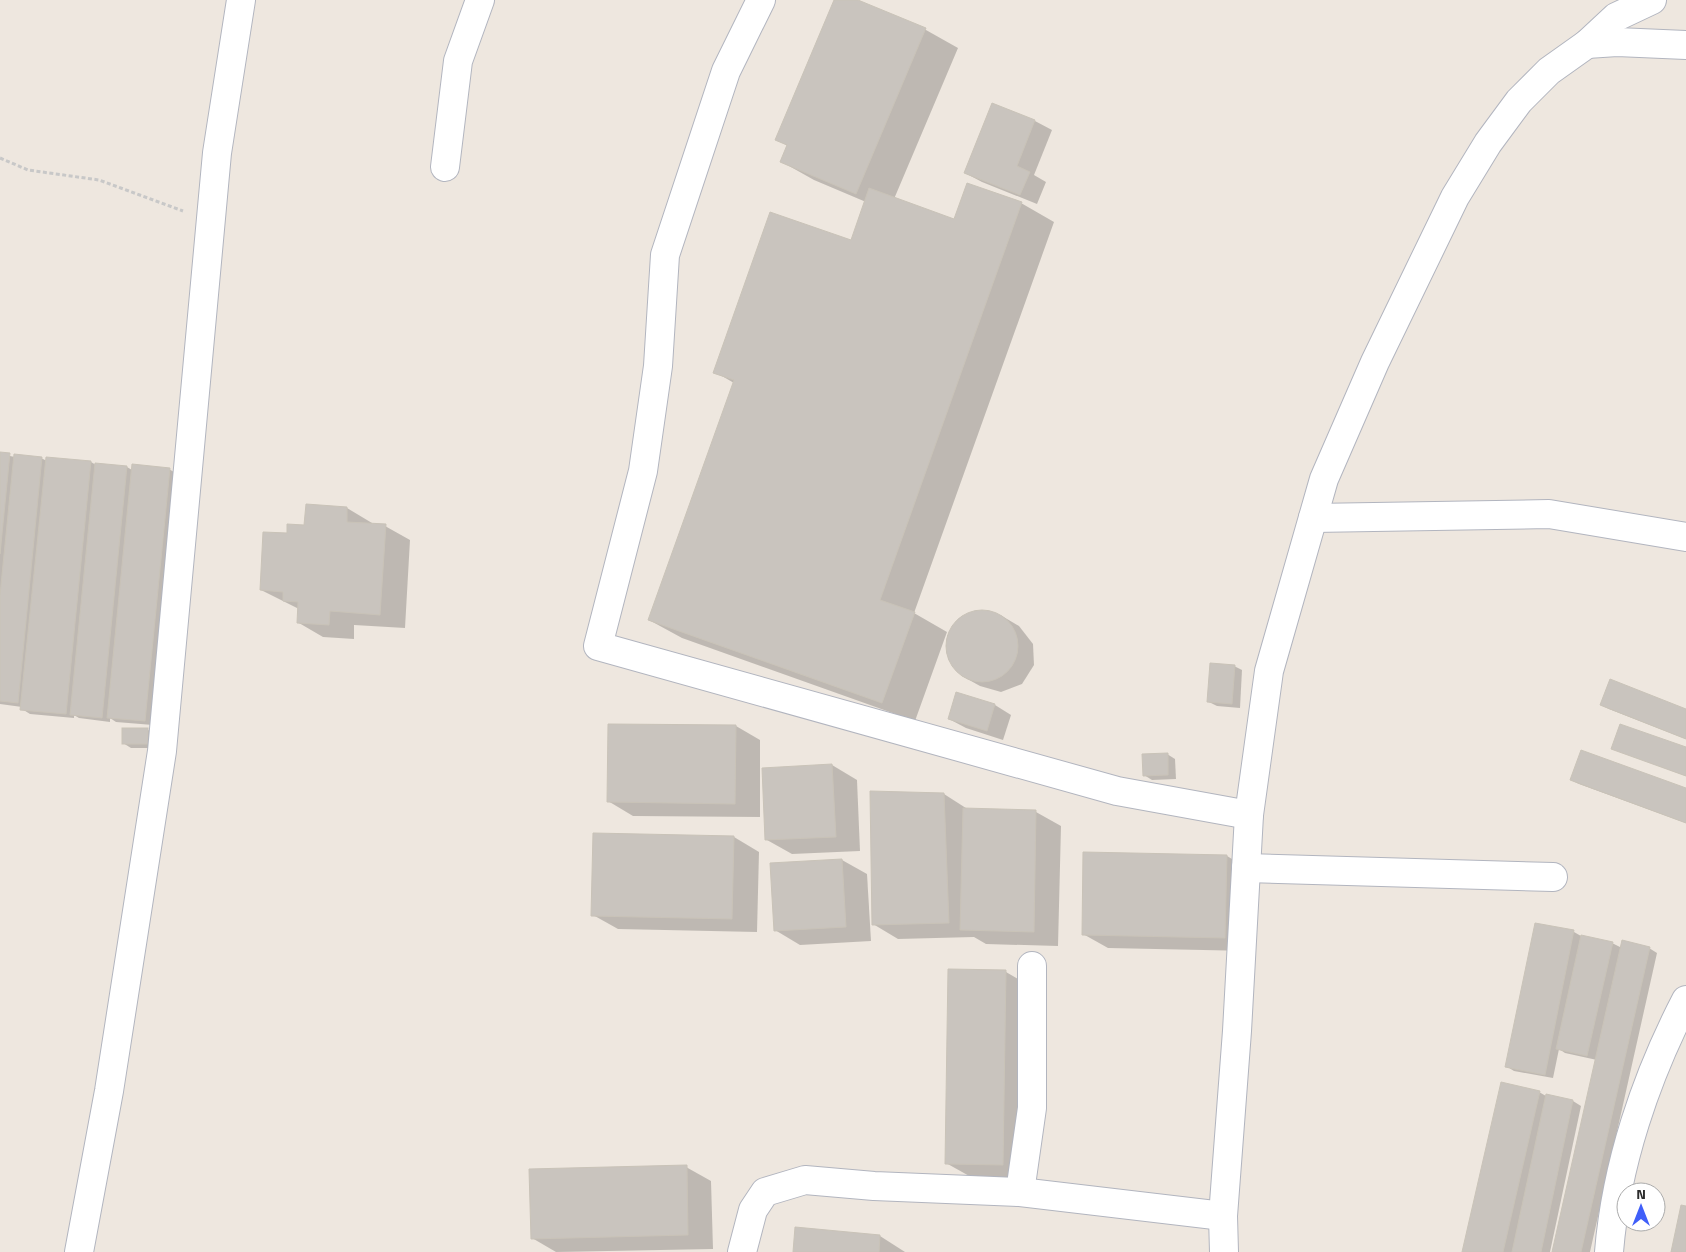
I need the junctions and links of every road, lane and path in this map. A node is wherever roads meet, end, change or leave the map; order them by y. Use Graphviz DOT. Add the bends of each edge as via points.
graph roads {
  1 [pos="241,0"];
  2 [pos="480,0"];
  3 [pos="761,0"];
  4 [pos="1652,0"];
  5 [pos="1587,44"];
  6 [pos="1686,45"];
  7 [pos="0,158"];
  8 [pos="445,167"];
  9 [pos="211,222"];
  10 [pos="1313,518"];
  11 [pos="1686,537"];
  12 [pos="1249,815"];
  13 [pos="1246,868"];
  14 [pos="1553,877"];
  15 [pos="1032,966"];
  16 [pos="1686,1000"];
  17 [pos="1020,1192"];
  18 [pos="1223,1216"];
  19 [pos="79,1252"];
  20 [pos="742,1252"];
  21 [pos="1224,1252"];
  22 [pos="1609,1252"];
  1 -- 9 [label="street" via="217,153"];
  2 -- 8 [label="street" via="458,60"];
  3 -- 12 [label="street" via="726,71 665,255 658,366 643,471 598,646 1116,792"];
  4 -- 5 [label="street" via="1616,17"];
  5 -- 6 [label="street"];
  5 -- 10 [label="street" via="1549,70 1519,100 1455,198 1347,424 1324,479"];
  7 -- 9 [label="path" via="28,170 99,180"];
  9 -- 19 [label="street" via="162,751 109,1091"];
  10 -- 11 [label="street" via="1549,514"];
  10 -- 12 [label="street" via="1269,671"];
  12 -- 13 [label="street"];
  13 -- 14 [label="street"];
  13 -- 18 [label="street"];
  15 -- 17 [label="street" via="1032,1108"];
  16 -- 22 [label="street" via="1641,1104 1622,1173"];
  17 -- 18 [label="street"];
  17 -- 20 [label="street" via="805,1180 765,1192 753,1210"];
  18 -- 21 [label="street"];
}
